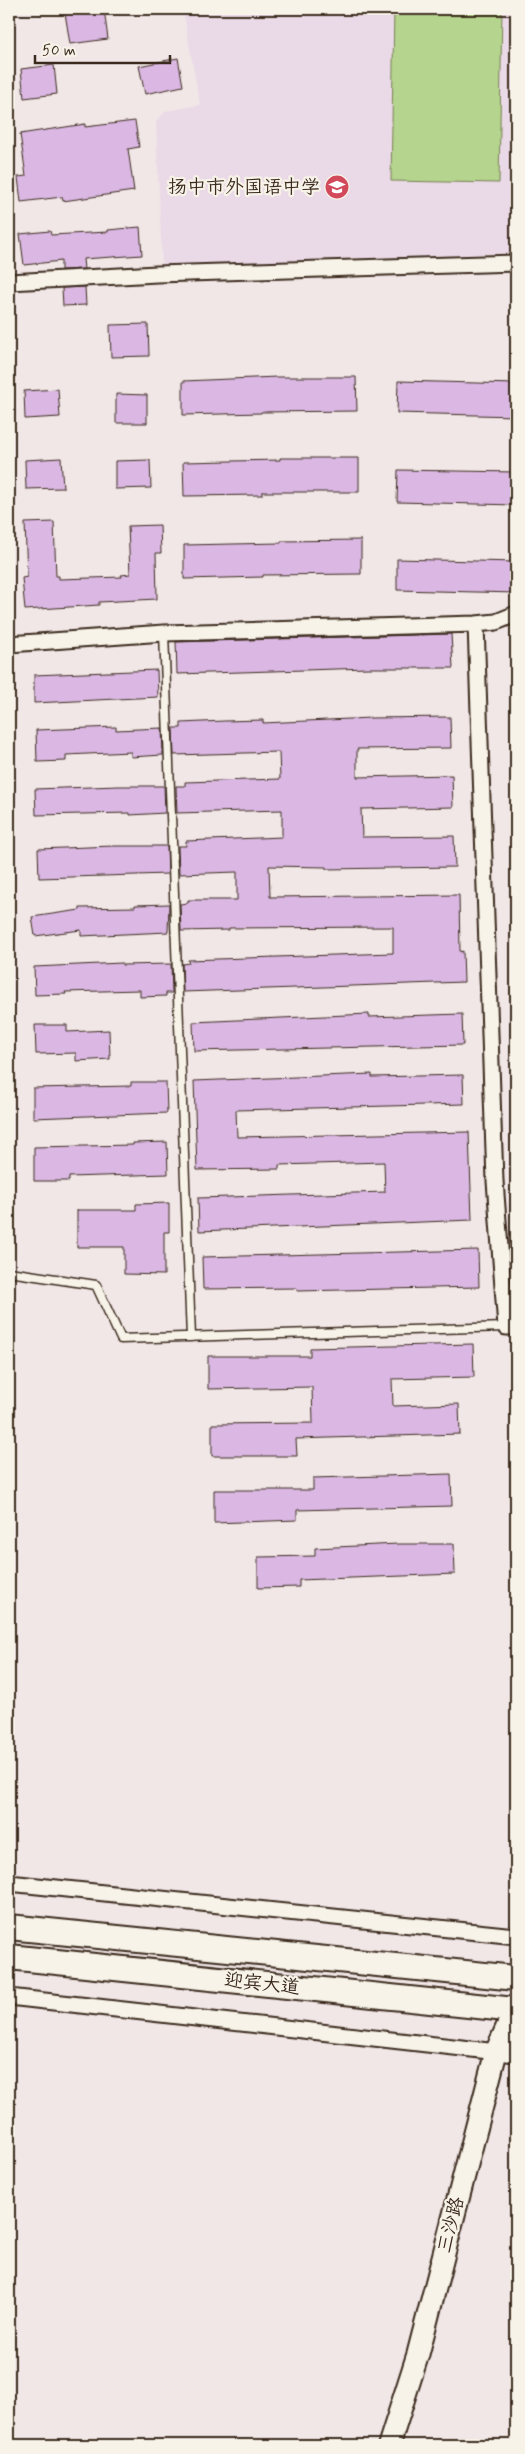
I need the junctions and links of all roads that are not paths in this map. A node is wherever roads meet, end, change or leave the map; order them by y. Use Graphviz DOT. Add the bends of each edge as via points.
graph roads {
  1 [pos="516,263"];
  2 [pos="9,282"];
  3 [pos="516,614"];
  4 [pos="476,624"];
  5 [pos="164,633"];
  6 [pos="9,644"];
  7 [pos="9,1272"];
  8 [pos="511,1327"];
  9 [pos="190,1337"];
  10 [pos="9,1884"];
  11 [pos="9,1926"];
  12 [pos="516,1936"];
  13 [pos="180,1945"];
  14 [pos="9,1957"];
  15 [pos="176,1976"];
  16 [pos="516,1978"];
  17 [pos="9,1998"];
  18 [pos="516,2009"];
  19 [pos="506,2053"];
  20 [pos="389,2445"];
  1 -- 2 [label="street"];
  3 -- 4 [label="street" via="496,622"];
  4 -- 5 [label="street"];
  4 -- 8 [label="street" via="495,1181"];
  5 -- 6 [label="street"];
  5 -- 9 [label="lane"];
  7 -- 9 [label="lane" via="96,1285 121,1339"];
  8 -- 9 [label="lane"];
  10 -- 12 [label="street"];
  11 -- 13 [label="main road, 迎宾大道"];
  13 -- 15 [label="main road"];
  13 -- 16 [label="main road, 迎宾大道"];
  14 -- 15 [label="main road, 迎宾大道"];
  15 -- 18 [label="main road, 迎宾大道"];
  17 -- 19 [label="street"];
  18 -- 19 [label="street, 三沙路"];
  19 -- 20 [label="street, 三沙路"];
}
